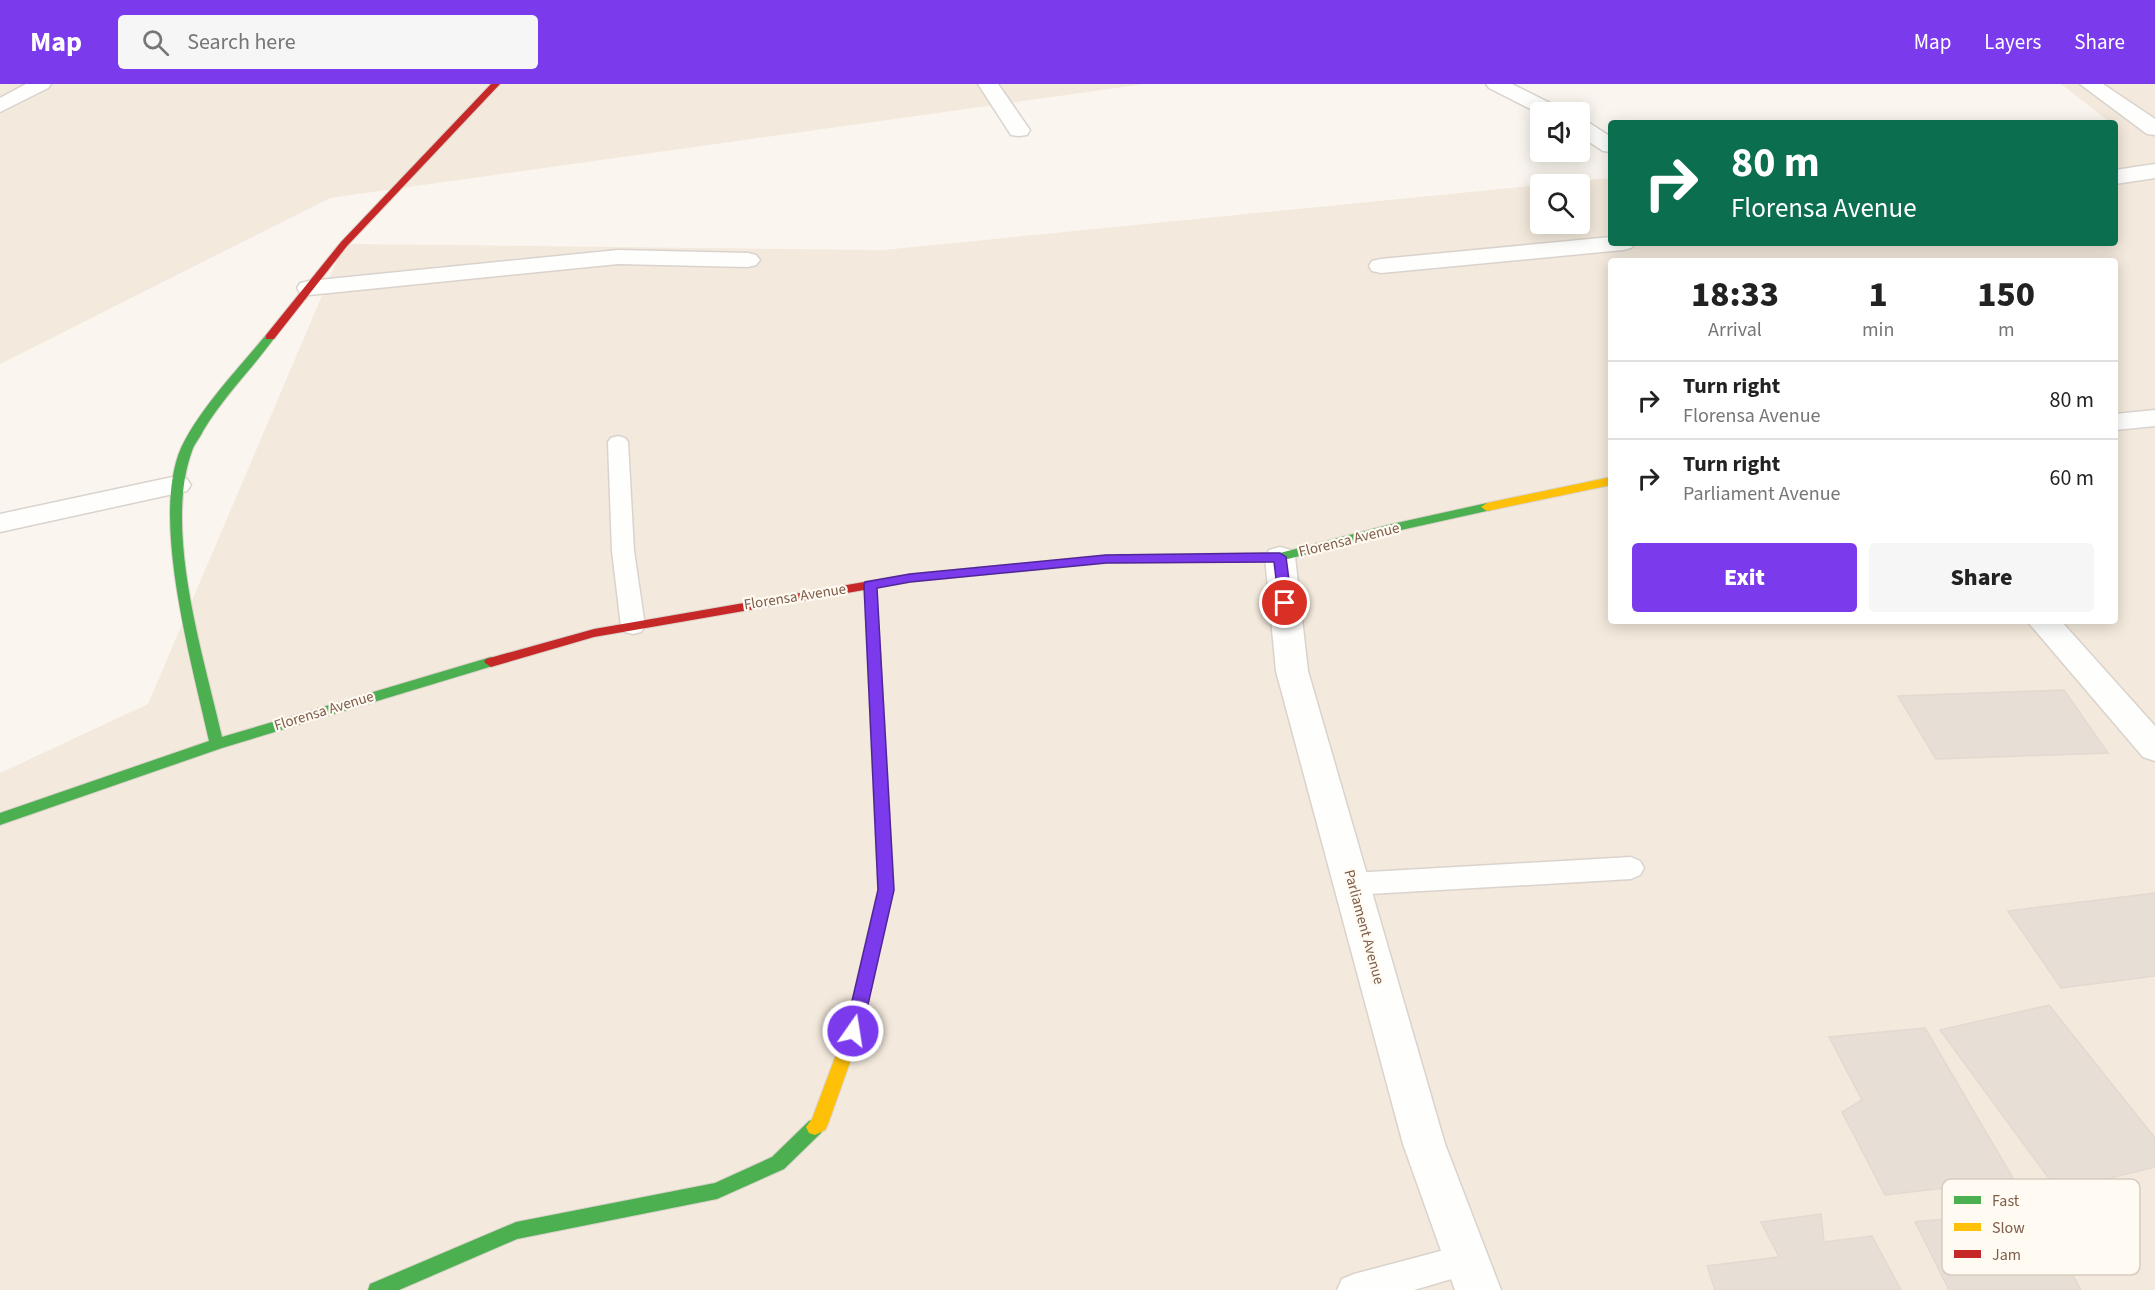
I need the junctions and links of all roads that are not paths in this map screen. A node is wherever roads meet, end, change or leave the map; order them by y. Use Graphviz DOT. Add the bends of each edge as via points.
graph roads {
  1 [pos="41,84"];
  2 [pos="496,84"];
  3 [pos="988,84"];
  4 [pos="1496,84"];
  5 [pos="2090,84"];
  6 [pos="1532,102"];
  7 [pos="0,106"];
  8 [pos="2155,129"];
  9 [pos="1019,130"];
  10 [pos="1590,134"];
  11 [pos="1608,144"];
  12 [pos="2155,171"];
  13 [pos="2118,177"];
  14 [pos="1608,244"];
  15 [pos="748,260"];
  16 [pos="1382,266"];
  17 [pos="309,288"];
  18 [pos="2155,418"];
  19 [pos="2118,422"];
  20 [pos="618,442"];
  21 [pos="1608,481"];
  22 [pos="177,485"];
  23 [pos="0,523"];
  24 [pos="1280,557"];
  25 [pos="870,585"];
  26 [pos="2046,624"];
  27 [pos="633,626"];
  28 [pos="217,744"];
  29 [pos="2155,748"];
  30 [pos="0,819"];
  31 [pos="1631,868"];
  32 [pos="1353,884"];
  33 [pos="1472,1275"];
  34 [pos="377,1290"];
  35 [pos="1354,1290"];
  1 -- 7 [label="street"];
  2 -- 17 [label="street" via="344,244"];
  3 -- 9 [label="street"];
  4 -- 6 [label="street"];
  5 -- 8 [label="street"];
  10 -- 11 [label="street"];
  12 -- 13 [label="street"];
  14 -- 16 [label="street"];
  15 -- 17 [label="street" via="618,257"];
  17 -- 22 [label="street" via="210,414 186,450"];
  18 -- 19 [label="street"];
  20 -- 27 [label="lane" via="623,551"];
  21 -- 24 [label="street, Florensa Avenue" via="1392,528"];
  22 -- 23 [label="street"];
  22 -- 28 [label="street" via="177,536 187,604"];
  24 -- 25 [label="street, Florensa Avenue" via="1106,559"];
  24 -- 32 [label="street, Parliament Avenue" via="1293,671"];
  25 -- 27 [label="street, Florensa Avenue"];
  25 -- 34 [label="street" via="886,890 853,1031 819,1124 778,1163 717,1191 516,1231"];
  26 -- 29 [label="street"];
  27 -- 28 [label="street, Florensa Avenue" via="594,633 425,680"];
  28 -- 30 [label="street, Florensa Avenue"];
  31 -- 32 [label="lane"];
  32 -- 33 [label="street, Parliament Avenue" via="1424,1144"];
  33 -- 35 [label="lane"];
}
